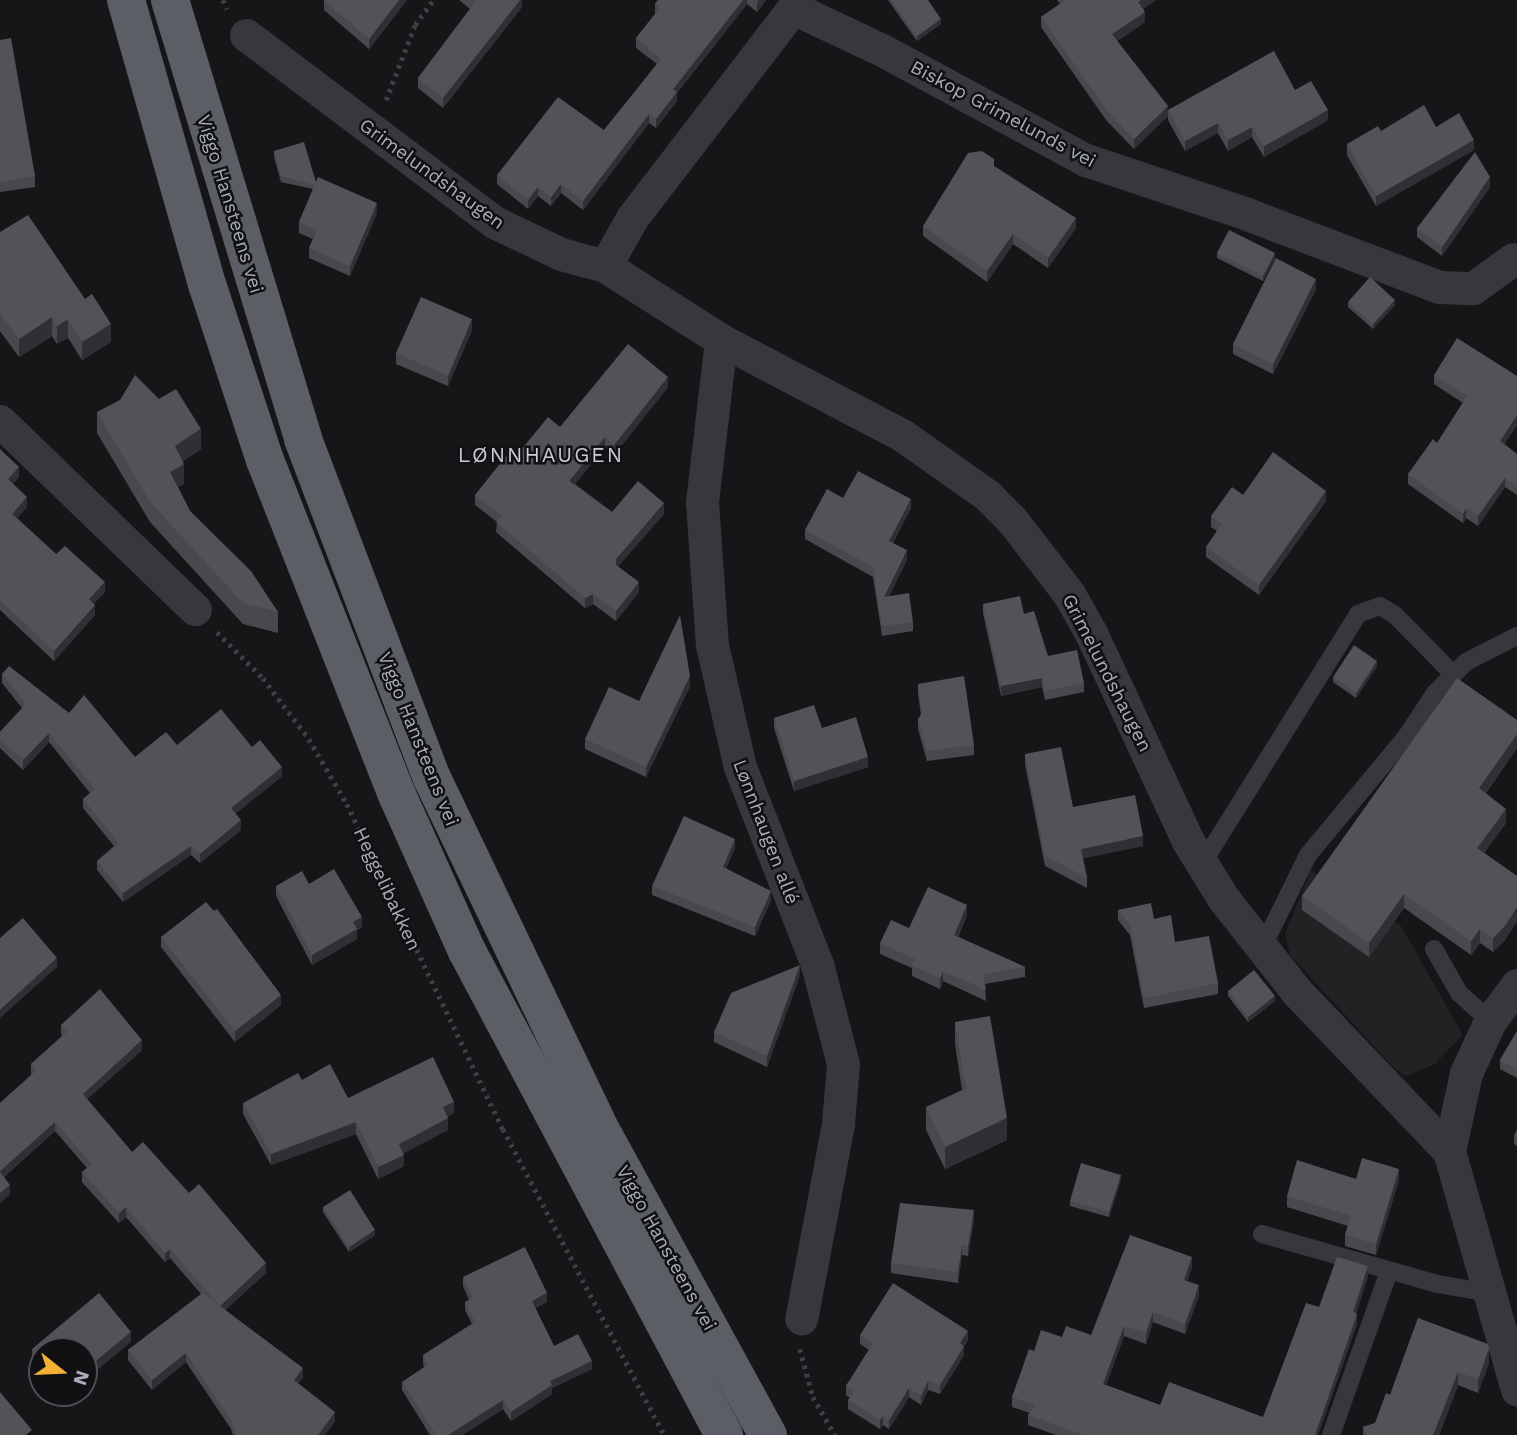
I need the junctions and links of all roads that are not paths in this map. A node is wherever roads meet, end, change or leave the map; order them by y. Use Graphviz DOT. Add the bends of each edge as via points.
graph roads {
  1 [pos="126,0"];
  2 [pos="170,0"];
  3 [pos="246,35"];
  4 [pos="1513,260"];
  5 [pos="605,265"];
  6 [pos="721,340"];
  7 [pos="0,421"];
  8 [pos="195,609"];
  9 [pos="1517,636"];
  10 [pos="1452,673"];
  11 [pos="1202,864"];
  12 [pos="1257,944"];
  13 [pos="1434,948"];
  14 [pos="1517,985"];
  15 [pos="1490,1021"];
  16 [pos="1449,1152"];
  17 [pos="1262,1234"];
  18 [pos="1389,1271"];
  19 [pos="1490,1293"];
  20 [pos="801,1318"];
  21 [pos="1517,1390"];
  22 [pos="724,1435"];
  23 [pos="768,1435"];
  24 [pos="1331,1435"];
  1 -- 22 [label="highway, Viggo Hansteens vei" via="208,287 261,448 398,797 473,963"];
  2 -- 23 [label="highway, Viggo Hansteens vei" via="303,439 432,778 597,1123"];
  3 -- 5 [label="street, Grimelundshaugen" via="494,222 561,254"];
  4 -- 5 [label="street, Biskop Grimelunds vei" via="1473,288 1439,287 1247,214 1086,160 884,51 793,8 632,218"];
  5 -- 6 [label="street, Grimelundshaugen"];
  6 -- 11 [label="street, Grimelundshaugen" via="902,435 987,495 1012,520 1061,583 1091,633"];
  6 -- 20 [label="street, Lønnhaugen allé" via="702,502 704,589 712,645 740,767 817,964 843,1064 838,1124"];
  7 -- 8 [label="street"];
  9 -- 10 [label="lane"];
  10 -- 11 [label="lane" via="1395,615 1380,606 1358,614"];
  10 -- 12 [label="lane" via="1308,855 1269,934"];
  11 -- 12 [label="street, Grimelundshaugen"];
  12 -- 16 [label="street, Grimelundshaugen"];
  13 -- 15 [label="lane" via="1459,993"];
  14 -- 15 [label="street"];
  15 -- 16 [label="street" via="1456,1102"];
  16 -- 19 [label="street, Grimelundshaugen"];
  17 -- 18 [label="lane"];
  18 -- 19 [label="lane"];
  18 -- 24 [label="lane"];
  19 -- 21 [label="street, Grimelundshaugen"];
}
